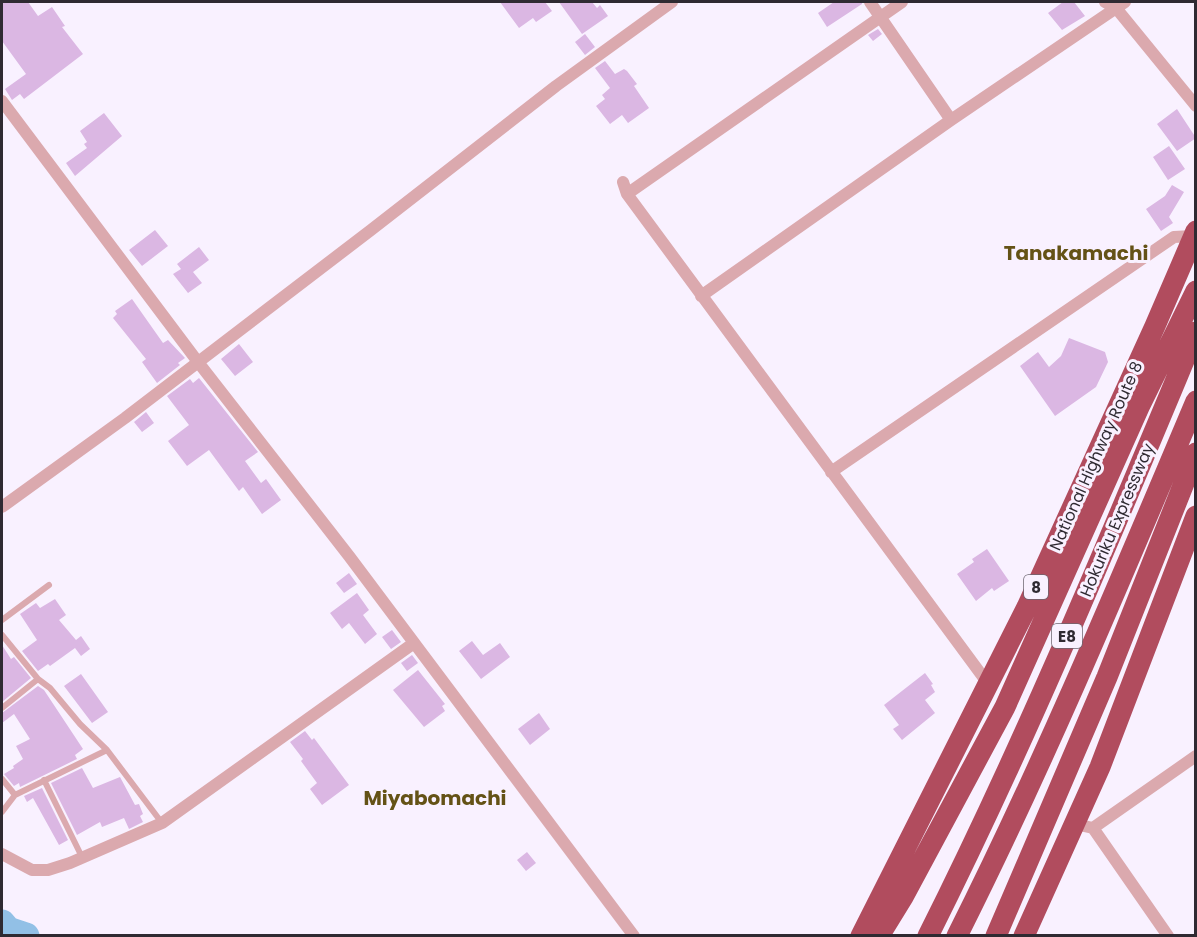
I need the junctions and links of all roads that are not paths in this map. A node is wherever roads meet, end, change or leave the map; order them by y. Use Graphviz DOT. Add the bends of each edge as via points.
graph roads {
  1 [pos="672,2"];
  2 [pos="870,2"];
  3 [pos="902,2"];
  4 [pos="1115,4"];
  5 [pos="879,17"];
  6 [pos="2,101"];
  7 [pos="1196,106"];
  8 [pos="951,120"];
  9 [pos="1195,231"];
  10 [pos="1196,291"];
  11 [pos="702,296"];
  12 [pos="1196,332"];
  13 [pos="198,362"];
  14 [pos="1196,401"];
  15 [pos="1196,453"];
  16 [pos="831,472"];
  17 [pos="2,507"];
  18 [pos="1196,516"];
  19 [pos="1196,529"];
  20 [pos="1181,558"];
  21 [pos="49,585"];
  22 [pos="2,620"];
  23 [pos="2,635"];
  24 [pos="414,643"];
  25 [pos="38,679"];
  26 [pos="989,685"];
  27 [pos="2,708"];
  28 [pos="107,750"];
  29 [pos="1196,756"];
  30 [pos="2,779"];
  31 [pos="44,780"];
  32 [pos="15,795"];
  33 [pos="2,812"];
  34 [pos="162,823"];
  35 [pos="1084,826"];
  36 [pos="2,854"];
  37 [pos="82,858"];
  38 [pos="634,936"];
  39 [pos="861,936"];
  40 [pos="879,936"];
  41 [pos="928,936"];
  42 [pos="957,936"];
  43 [pos="996,936"];
  44 [pos="1024,936"];
  45 [pos="1168,936"];
  1 -- 13 [label="street" via="556,86"];
  2 -- 5 [label="street"];
  3 -- 5 [label="street"];
  4 -- 7 [label="street"];
  4 -- 8 [label="street"];
  5 -- 8 [label="street"];
  5 -- 11 [label="street" via="625,188"];
  6 -- 13 [label="street"];
  8 -- 11 [label="street"];
  9 -- 16 [label="street" via="1174,237"];
  9 -- 26 [label="highway, National Highway Route 8 / 8"];
  10 -- 40 [label="highway" via="1135,416 1005,707"];
  11 -- 16 [label="street"];
  12 -- 41 [label="highway, Hokuriku Expressway / E8" via="1096,572"];
  13 -- 17 [label="street"];
  13 -- 24 [label="street"];
  14 -- 42 [label="highway, Hokuriku Expressway / E8" via="1047,746"];
  15 -- 43 [label="highway" via="1107,677"];
  16 -- 26 [label="street"];
  18 -- 20 [label="highway"];
  19 -- 20 [label="highway"];
  20 -- 35 [label="highway" via="1100,767"];
  21 -- 22 [label="lane"];
  23 -- 25 [label="lane"];
  24 -- 34 [label="street"];
  24 -- 38 [label="street"];
  25 -- 27 [label="lane"];
  25 -- 28 [label="lane"];
  26 -- 39 [label="highway, National Highway Route 8 / 8"];
  28 -- 31 [label="lane"];
  28 -- 34 [label="lane"];
  29 -- 35 [label="street"];
  30 -- 32 [label="lane"];
  31 -- 32 [label="lane"];
  31 -- 37 [label="lane"];
  32 -- 33 [label="lane"];
  34 -- 37 [label="street"];
  35 -- 44 [label="highway"];
  35 -- 45 [label="street"];
  36 -- 37 [label="street" via="32,870 48,870"];
}
